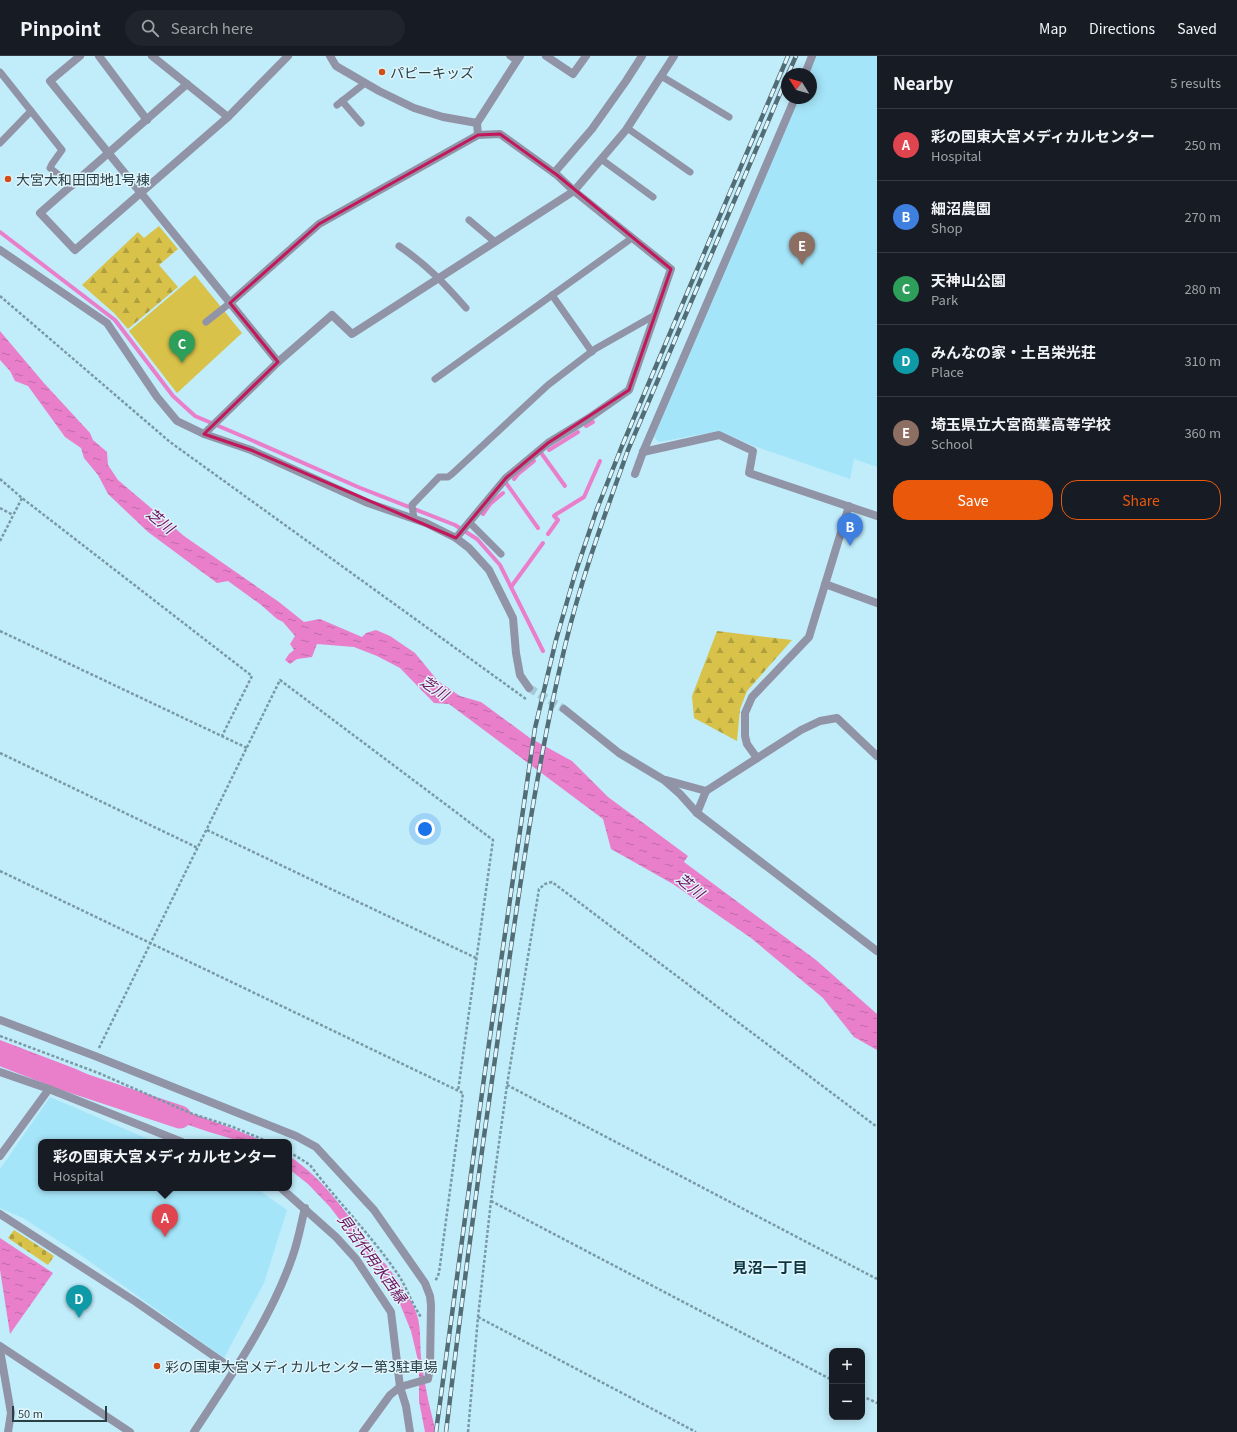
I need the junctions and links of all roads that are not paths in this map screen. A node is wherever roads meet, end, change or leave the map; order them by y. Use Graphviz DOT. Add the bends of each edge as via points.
graph roads {
  1 [pos="80,56"];
  2 [pos="100,56"];
  3 [pos="152,56"];
  4 [pos="288,56"];
  5 [pos="330,56"];
  6 [pos="510,56"];
  7 [pos="546,56"];
  8 [pos="586,56"];
  9 [pos="642,56"];
  10 [pos="674,56"];
  11 [pos="812,56"];
  12 [pos="518,58"];
  13 [pos="807,68"];
  14 [pos="0,72"];
  15 [pos="661,76"];
  16 [pos="366,83"];
  17 [pos="187,84"];
  18 [pos="791,104"];
  19 [pos="31,111"];
  20 [pos="228,117"];
  21 [pos="730,117"];
  22 [pos="147,120"];
  23 [pos="477,122"];
  24 [pos="361,123"];
  25 [pos="627,128"];
  26 [pos="478,135"];
  27 [pos="0,143"];
  28 [pos="108,154"];
  29 [pos="601,159"];
  30 [pos="690,172"];
  31 [pos="554,173"];
  32 [pos="72,186"];
  33 [pos="574,191"];
  34 [pos="140,193"];
  35 [pos="653,197"];
  36 [pos="469,220"];
  37 [pos="632,238"];
  38 [pos="495,242"];
  39 [pos="399,246"];
  40 [pos="0,250"];
  41 [pos="440,278"];
  42 [pos="552,296"];
  43 [pos="230,303"];
  44 [pos="466,308"];
  45 [pos="656,315"];
  46 [pos="206,322"];
  47 [pos="592,352"];
  48 [pos="278,362"];
  49 [pos="435,379"];
  50 [pos="204,434"];
  51 [pos="642,452"];
  52 [pos="635,474"];
  53 [pos="849,506"];
  54 [pos="877,516"];
  55 [pos="414,519"];
  56 [pos="469,522"];
  57 [pos="456,538"];
  58 [pos="501,554"];
  59 [pos="826,584"];
  60 [pos="877,603"];
  61 [pos="529,688"];
  62 [pos="564,709"];
  63 [pos="877,756"];
  64 [pos="757,758"];
  65 [pos="664,780"];
  66 [pos="706,790"];
  67 [pos="696,814"];
  68 [pos="877,951"];
  69 [pos="0,1020"];
  70 [pos="0,1072"];
  71 [pos="48,1089"];
  72 [pos="174,1139"];
  73 [pos="0,1156"];
  74 [pos="285,1191"];
  75 [pos="305,1208"];
  76 [pos="0,1214"];
  77 [pos="0,1346"];
  78 [pos="0,1354"];
  79 [pos="234,1370"];
  80 [pos="403,1386"];
  81 [pos="8,1432"];
  82 [pos="130,1432"];
  83 [pos="194,1432"];
  84 [pos="363,1432"];
  85 [pos="410,1432"];
  1 -- 28 [label="street" via="50,81"];
  2 -- 22 [label="street"];
  3 -- 17 [label="street"];
  4 -- 20 [label="street"];
  5 -- 16 [label="street" via="336,66"];
  6 -- 12 [label="lane"];
  7 -- 8 [label="street" via="573,74"];
  9 -- 31 [label="street" via="592,129"];
  10 -- 15 [label="street"];
  11 -- 13 [label="street"];
  12 -- 23 [label="street"];
  14 -- 19 [label="lane"];
  15 -- 21 [label="lane"];
  15 -- 25 [label="street"];
  16 -- 23 [label="street" via="414,108 443,117"];
  16 -- 24 [label="lane" via="340,103"];
  17 -- 20 [label="street"];
  17 -- 22 [label="street"];
  18 -- 51 [label="street"];
  19 -- 27 [label="lane"];
  19 -- 32 [label="lane" via="62,150 50,168"];
  20 -- 34 [label="street"];
  22 -- 28 [label="street"];
  23 -- 26 [label="street"];
  25 -- 29 [label="street"];
  25 -- 30 [label="lane"];
  26 -- 31 [label="street" via="500,134"];
  26 -- 43 [label="street" via="319,224"];
  28 -- 32 [label="street"];
  28 -- 34 [label="street"];
  29 -- 33 [label="street"];
  29 -- 35 [label="lane"];
  31 -- 33 [label="street"];
  32 -- 34 [label="street" via="40,213 75,250"];
  33 -- 37 [label="street"];
  33 -- 38 [label="street"];
  34 -- 43 [label="street"];
  36 -- 38 [label="lane"];
  37 -- 42 [label="lane"];
  37 -- 45 [label="street" via="671,269"];
  38 -- 41 [label="street"];
  39 -- 41 [label="lane"];
  40 -- 50 [label="street" via="107,323 157,397 177,421"];
  41 -- 44 [label="lane"];
  41 -- 48 [label="street" via="352,334 332,315"];
  42 -- 47 [label="lane"];
  42 -- 49 [label="lane"];
  43 -- 46 [label="lane"];
  43 -- 48 [label="street"];
  45 -- 47 [label="lane"];
  45 -- 56 [label="street" via="629,390 539,450 506,478"];
  47 -- 55 [label="lane" via="548,385 448,477 439,477 412,505"];
  48 -- 50 [label="street"];
  50 -- 55 [label="street" via="251,450 368,503"];
  51 -- 52 [label="street"];
  51 -- 53 [label="street" via="720,435 752,451 749,473"];
  53 -- 54 [label="street"];
  53 -- 59 [label="street"];
  55 -- 57 [label="street"];
  56 -- 57 [label="street"];
  56 -- 58 [label="lane"];
  57 -- 61 [label="street" via="489,570 513,618 520,675"];
  59 -- 60 [label="street"];
  59 -- 64 [label="street" via="809,637 752,697 745,712 747,744"];
  62 -- 65 [label="street" via="619,753"];
  63 -- 64 [label="street" via="837,718 820,721 801,730"];
  64 -- 66 [label="street"];
  65 -- 66 [label="street"];
  65 -- 67 [label="street" via="680,794"];
  66 -- 67 [label="street"];
  67 -- 68 [label="street"];
  69 -- 80 [label="street" via="296,1136 316,1147 374,1210 425,1283 430,1296 428,1379"];
  70 -- 71 [label="street"];
  71 -- 72 [label="street"];
  71 -- 73 [label="street"];
  74 -- 75 [label="street"];
  75 -- 79 [label="street" via="286,1271 260,1329"];
  75 -- 80 [label="street" via="356,1259 391,1312"];
  76 -- 79 [label="street" via="136,1302"];
  77 -- 82 [label="street"];
  78 -- 81 [label="street" via="11,1413"];
  79 -- 83 [label="street"];
  80 -- 84 [label="street" via="390,1395"];
  80 -- 85 [label="street"];
}
